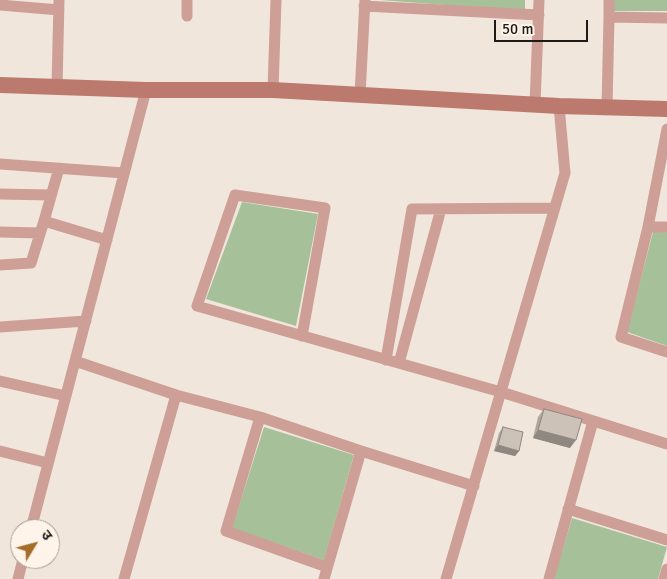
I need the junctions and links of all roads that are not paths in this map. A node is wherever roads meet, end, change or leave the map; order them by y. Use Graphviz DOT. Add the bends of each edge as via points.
graph roads {
  1 [pos="186,0"];
  2 [pos="276,0"];
  3 [pos="539,0"];
  4 [pos="609,0"];
  5 [pos="364,3"];
  6 [pos="0,5"];
  7 [pos="59,5"];
  8 [pos="539,15"];
  9 [pos="187,16"];
  10 [pos="608,16"];
  11 [pos="667,18"];
  12 [pos="0,85"];
  13 [pos="57,87"];
  14 [pos="146,90"];
  15 [pos="273,90"];
  16 [pos="360,95"];
  17 [pos="535,104"];
  18 [pos="559,106"];
  19 [pos="607,107"];
  20 [pos="667,109"];
  21 [pos="667,129"];
  22 [pos="0,164"];
  23 [pos="59,168"];
  24 [pos="124,173"];
  25 [pos="0,194"];
  26 [pos="51,196"];
  27 [pos="554,208"];
  28 [pos="441,209"];
  29 [pos="44,221"];
  30 [pos="648,227"];
  31 [pos="667,227"];
  32 [pos="0,232"];
  33 [pos="40,233"];
  34 [pos="107,240"];
  35 [pos="0,265"];
  36 [pos="86,321"];
  37 [pos="0,327"];
  38 [pos="302,336"];
  39 [pos="667,352"];
  40 [pos="386,360"];
  41 [pos="75,362"];
  42 [pos="399,363"];
  43 [pos="0,381"];
  44 [pos="501,392"];
  45 [pos="176,395"];
  46 [pos="66,396"];
  47 [pos="260,418"];
  48 [pos="593,422"];
  49 [pos="667,444"];
  50 [pos="0,451"];
  51 [pos="361,451"];
  52 [pos="48,463"];
  53 [pos="474,486"];
  54 [pos="568,509"];
  55 [pos="34,519"];
  56 [pos="667,540"];
  57 [pos="327,567"];
  58 [pos="667,570"];
  59 [pos="124,579"];
  60 [pos="324,579"];
  61 [pos="446,579"];
  62 [pos="549,579"];
  63 [pos="664,579"];
  1 -- 9 [label="street"];
  2 -- 15 [label="street"];
  3 -- 8 [label="street"];
  4 -- 10 [label="street"];
  5 -- 8 [label="street"];
  5 -- 16 [label="street"];
  6 -- 7 [label="street"];
  7 -- 13 [label="street"];
  8 -- 17 [label="street"];
  10 -- 11 [label="street"];
  10 -- 19 [label="street"];
  12 -- 13 [label="street"];
  13 -- 14 [label="street"];
  14 -- 15 [label="street"];
  14 -- 24 [label="street"];
  15 -- 16 [label="street"];
  16 -- 17 [label="street"];
  17 -- 18 [label="street"];
  18 -- 19 [label="street"];
  18 -- 27 [label="street" via="565,173"];
  19 -- 20 [label="street"];
  21 -- 30 [label="street"];
  22 -- 23 [label="street"];
  23 -- 24 [label="street"];
  23 -- 26 [label="street"];
  24 -- 34 [label="street"];
  25 -- 26 [label="street"];
  26 -- 29 [label="street"];
  27 -- 28 [label="street"];
  27 -- 44 [label="street"];
  28 -- 40 [label="street" via="412,209"];
  28 -- 42 [label="street"];
  29 -- 33 [label="street"];
  29 -- 34 [label="street"];
  30 -- 31 [label="street"];
  30 -- 39 [label="street" via="621,337"];
  32 -- 33 [label="street"];
  33 -- 35 [label="street" via="30,263"];
  34 -- 36 [label="street"];
  36 -- 37 [label="street"];
  36 -- 41 [label="street"];
  38 -- 38 [label="street" via="325,208 236,195 197,306"];
  38 -- 40 [label="street"];
  40 -- 42 [label="street"];
  41 -- 45 [label="street"];
  41 -- 46 [label="street"];
  42 -- 44 [label="street"];
  43 -- 46 [label="street"];
  44 -- 48 [label="street"];
  44 -- 53 [label="street"];
  45 -- 47 [label="street"];
  45 -- 59 [label="street"];
  46 -- 52 [label="street"];
  47 -- 51 [label="street"];
  47 -- 57 [label="street" via="226,532"];
  48 -- 49 [label="street"];
  48 -- 54 [label="street"];
  50 -- 52 [label="street"];
  51 -- 53 [label="street"];
  51 -- 57 [label="street"];
  52 -- 55 [label="street"];
  53 -- 61 [label="street"];
  54 -- 56 [label="street"];
  54 -- 62 [label="street"];
  57 -- 60 [label="street"];
  58 -- 63 [label="street"];
}
